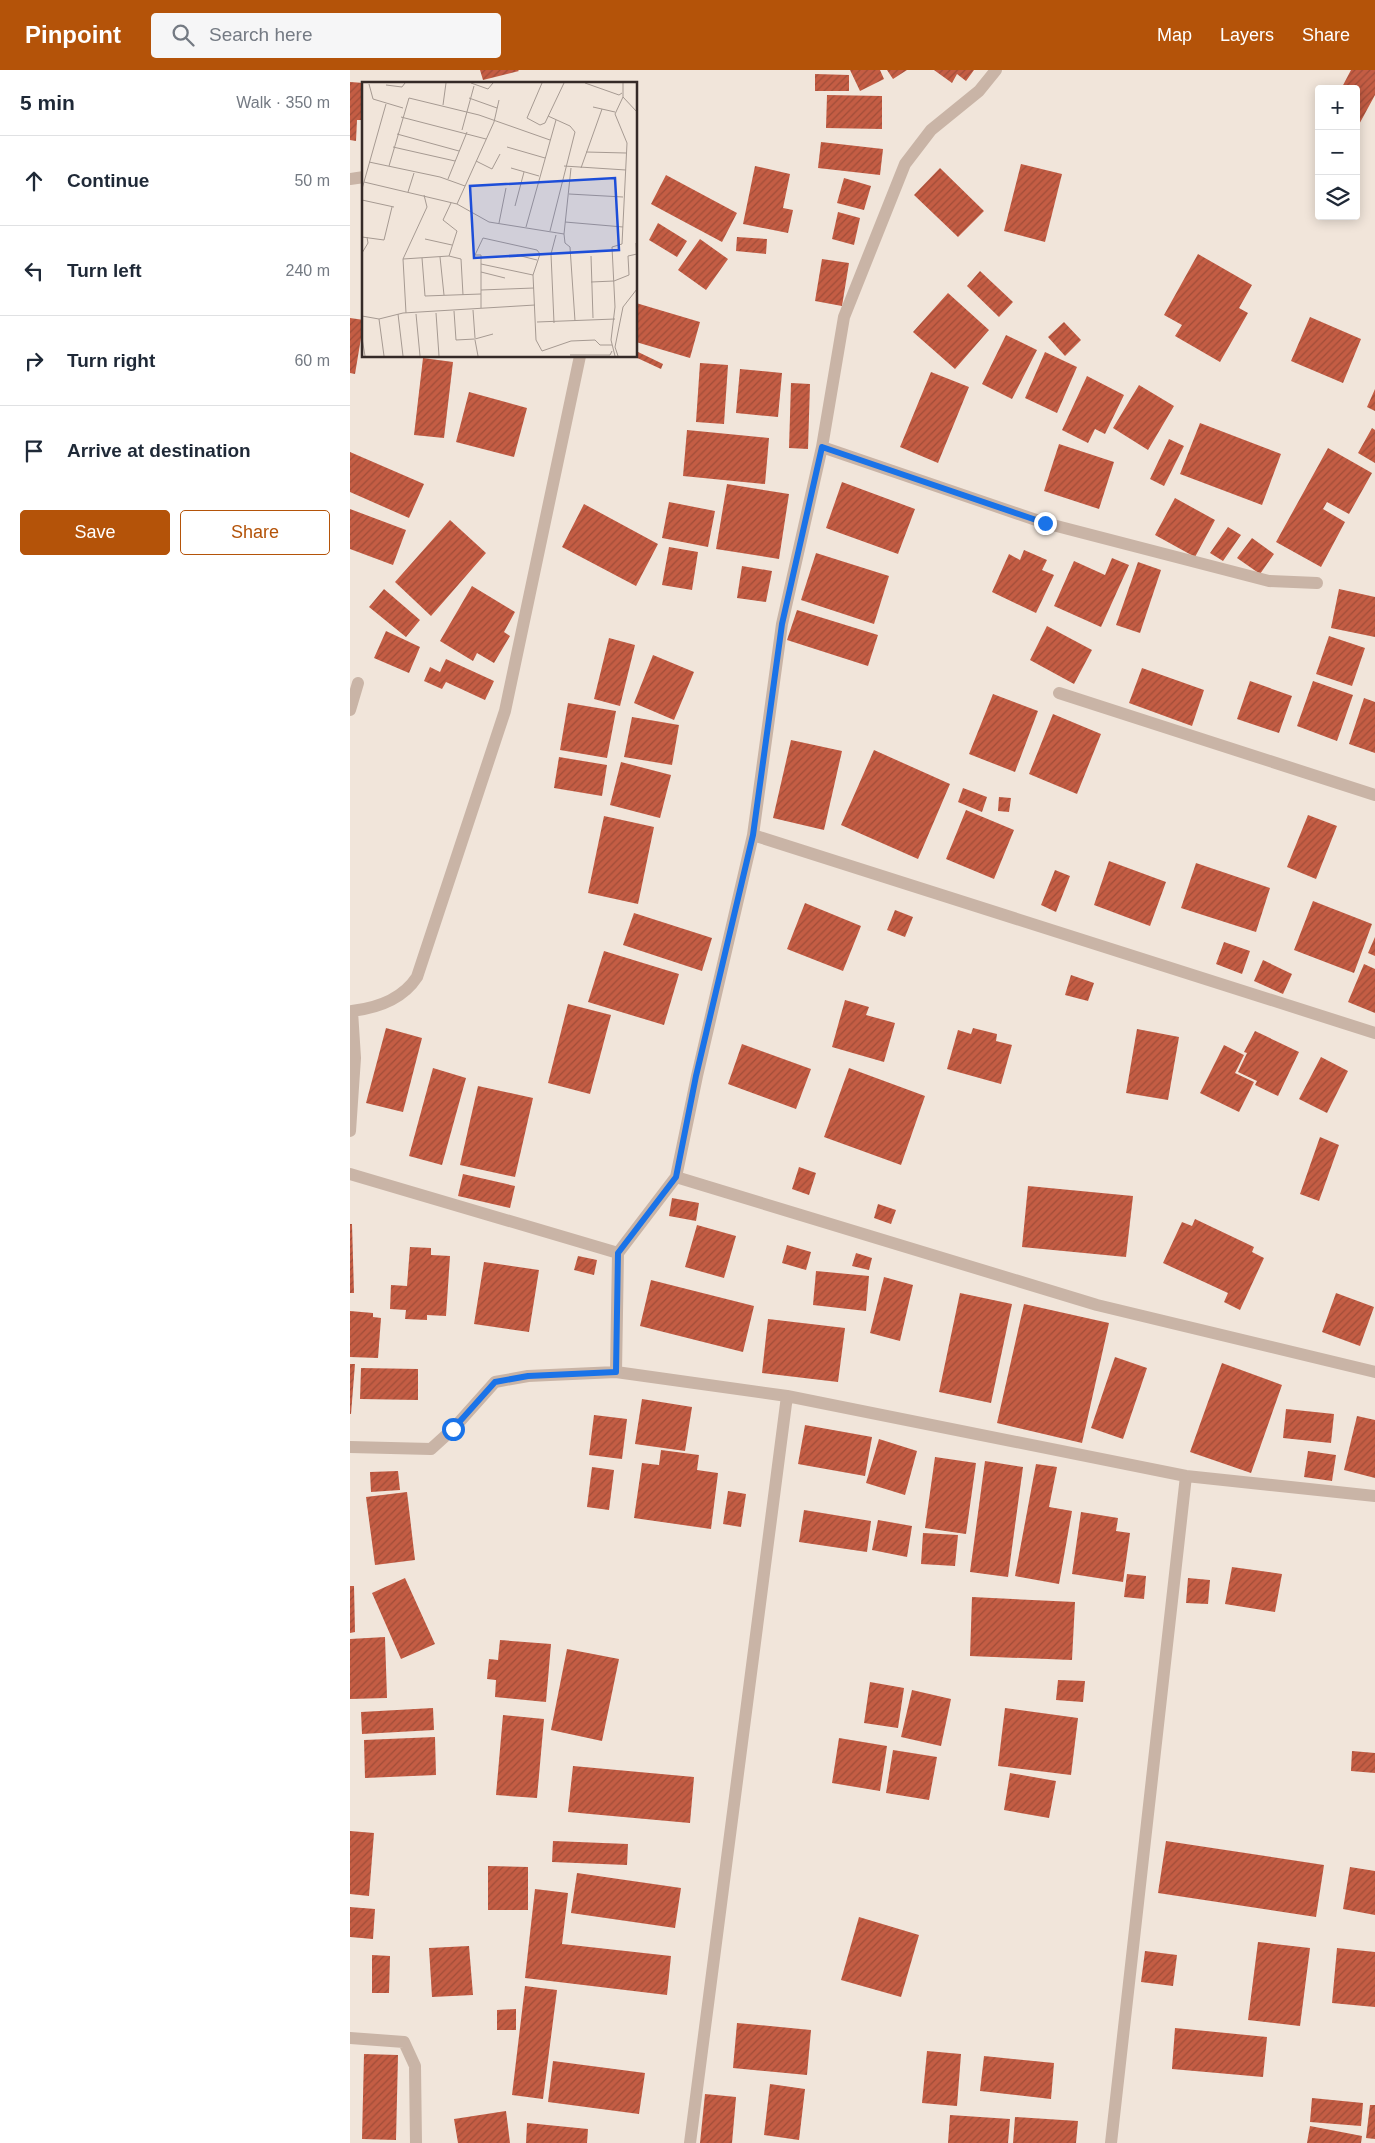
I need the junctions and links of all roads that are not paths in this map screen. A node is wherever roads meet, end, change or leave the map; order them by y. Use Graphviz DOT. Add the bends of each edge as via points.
graph roads {
  1 [pos="996,70"];
  2 [pos="580,358"];
  3 [pos="822,447"];
  4 [pos="1317,583"];
  5 [pos="358,683"];
  6 [pos="1059,692"];
  7 [pos="350,710"];
  8 [pos="1375,795"];
  9 [pos="753,835"];
  10 [pos="351,1010"];
  11 [pos="1375,1033"];
  12 [pos="350,1131"];
  13 [pos="350,1174"];
  14 [pos="676,1177"];
  15 [pos="618,1253"];
  16 [pos="616,1372"];
  17 [pos="1375,1372"];
  18 [pos="787,1396"];
  19 [pos="350,1447"];
  20 [pos="1186,1476"];
  21 [pos="1375,1496"];
  22 [pos="350,2038"];
  23 [pos="416,2143"];
  24 [pos="690,2143"];
  25 [pos="1111,2143"];
  1 -- 3 [label="street" via="979,91 932,130 905,164 844,317"];
  2 -- 10 [label="street" via="505,711 417,977 400,995 373,1008"];
  3 -- 4 [label="street" via="1045,523 1269,581"];
  3 -- 9 [label="street" via="782,624"];
  5 -- 7 [label="street"];
  6 -- 8 [label="street"];
  9 -- 11 [label="street"];
  9 -- 14 [label="street" via="696,1076"];
  10 -- 12 [label="street" via="355,1058"];
  13 -- 15 [label="street"];
  14 -- 15 [label="street"];
  14 -- 17 [label="street" via="1097,1306"];
  15 -- 16 [label="street"];
  16 -- 18 [label="street"];
  16 -- 19 [label="street" via="528,1376 495,1382 453,1429 431,1448"];
  18 -- 20 [label="street"];
  18 -- 24 [label="street"];
  20 -- 21 [label="street"];
  20 -- 25 [label="street"];
  22 -- 23 [label="street" via="404,2042 416,2066"];
}
